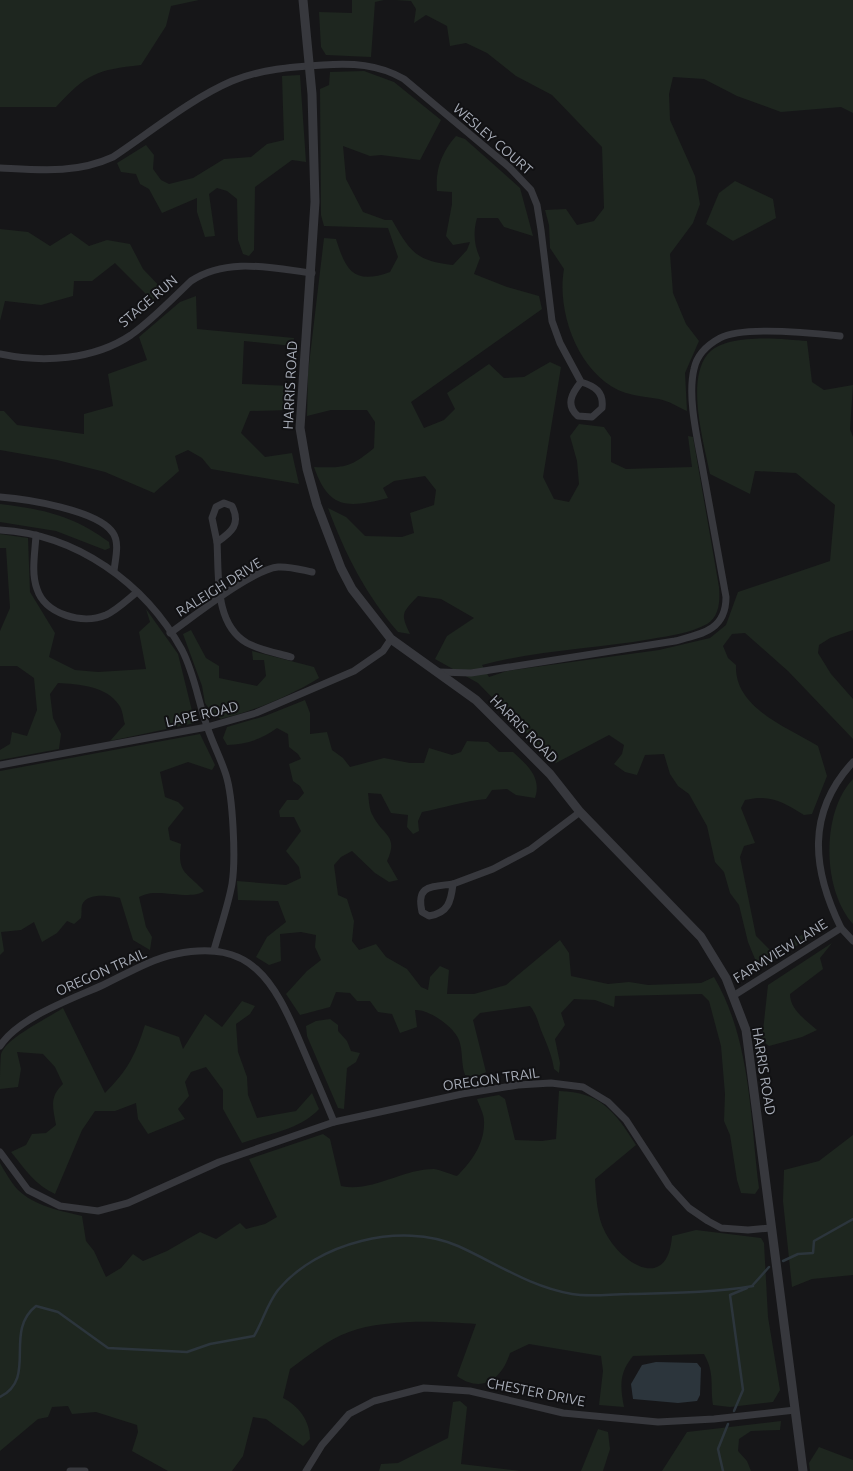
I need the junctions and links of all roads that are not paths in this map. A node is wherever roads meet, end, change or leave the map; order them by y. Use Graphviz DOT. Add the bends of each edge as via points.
graph roads {
  1 [pos="303,0"];
  2 [pos="309,66"];
  3 [pos="0,168"];
  4 [pos="312,273"];
  5 [pos="840,336"];
  6 [pos="0,354"];
  7 [pos="581,382"];
  8 [pos="0,497"];
  9 [pos="0,530"];
  10 [pos="36,535"];
  11 [pos="217,542"];
  12 [pos="114,571"];
  13 [pos="312,572"];
  14 [pos="137,592"];
  15 [pos="220,597"];
  16 [pos="170,633"];
  17 [pos="391,639"];
  18 [pos="291,657"];
  19 [pos="439,672"];
  20 [pos="207,727"];
  21 [pos="853,762"];
  22 [pos="0,765"];
  23 [pos="580,812"];
  24 [pos="453,884"];
  25 [pos="841,928"];
  26 [pos="853,941"];
  27 [pos="214,950"];
  28 [pos="733,996"];
  29 [pos="0,1046"];
  30 [pos="334,1122"];
  31 [pos="0,1152"];
  32 [pos="771,1228"];
  33 [pos="795,1410"];
  34 [pos="70,1471"];
  35 [pos="85,1471"];
  36 [pos="306,1471"];
  37 [pos="803,1471"];
  1 -- 2 [label="street, HARRIS ROAD"];
  2 -- 3 [label="street" via="270,70 232,81 97,164 65,171"];
  2 -- 4 [label="street, HARRIS ROAD" via="315,202"];
  2 -- 7 [label="street, WESLEY COURT" via="359,64 390,71 404,79 523,180 537,205 552,321"];
  4 -- 6 [label="street, STAGE RUN" via="258,266 222,267 191,281 131,335 103,349 72,358 38,359"];
  4 -- 17 [label="street, HARRIS ROAD" via="300,410 306,469 341,568 352,589"];
  5 -- 19 [label="street" via="745,333 722,337 707,346 697,360 692,378 694,413 726,597 726,611 719,622 702,634 675,641 470,673"];
  7 -- 7 [label="street, WESLEY COURT" via="596,388 601,396 602,408 592,417 578,416 572,408 572,395"];
  8 -- 12 [label="street" via="52,504 100,522 114,535 117,547"];
  9 -- 10 [label="street"];
  10 -- 12 [label="street" via="75,548"];
  10 -- 14 [label="street" via="34,580 41,600 53,610 71,616 95,618 114,610"];
  11 -- 11 [label="street" via="212,518 216,507 224,503 232,506 236,522 231,533"];
  11 -- 15 [label="street"];
  12 -- 14 [label="street"];
  13 -- 15 [label="street, RALEIGH DRIVE" via="280,566 266,569"];
  14 -- 16 [label="street"];
  15 -- 16 [label="street, RALEIGH DRIVE"];
  15 -- 18 [label="street" via="230,626 240,638"];
  16 -- 20 [label="street" via="195,682"];
  17 -- 19 [label="street, HARRIS ROAD"];
  17 -- 20 [label="street, LAPE ROAD" via="383,651 354,671 256,713"];
  19 -- 23 [label="street, HARRIS ROAD" via="476,700 550,774"];
  20 -- 22 [label="street, LAPE ROAD"];
  20 -- 27 [label="street" via="226,776 232,823 232,883"];
  21 -- 25 [label="street, FARMVIEW LANE" via="830,792 818,837 820,870"];
  23 -- 24 [label="street" via="531,849 493,869"];
  23 -- 28 [label="street, HARRIS ROAD" via="701,937"];
  24 -- 24 [label="street" via="425,889 420,894 422,912 429,916 443,912 452,899"];
  25 -- 26 [label="street"];
  25 -- 28 [label="street, FARMVIEW LANE"];
  27 -- 29 [label="street, OREGON TRAIL" via="175,954 146,965 27,1021"];
  27 -- 30 [label="street, OREGON TRAIL" via="247,962 266,978 282,1000"];
  28 -- 32 [label="street, HARRIS ROAD" via="746,1030"];
  30 -- 31 [label="street, OREGON TRAIL" via="219,1162 128,1203 98,1211 60,1206 28,1190"];
  30 -- 32 [label="street, OREGON TRAIL" via="518,1085 551,1083 583,1087 608,1102 626,1120 669,1186 689,1208 721,1228"];
  32 -- 33 [label="street, HARRIS ROAD"];
  33 -- 36 [label="street, CHESTER DRIVE" via="714,1420 658,1422 563,1413 470,1391 424,1388 374,1401 349,1414"];
  33 -- 37 [label="street, HARRIS ROAD"];
  34 -- 35 [label="street"];
}
